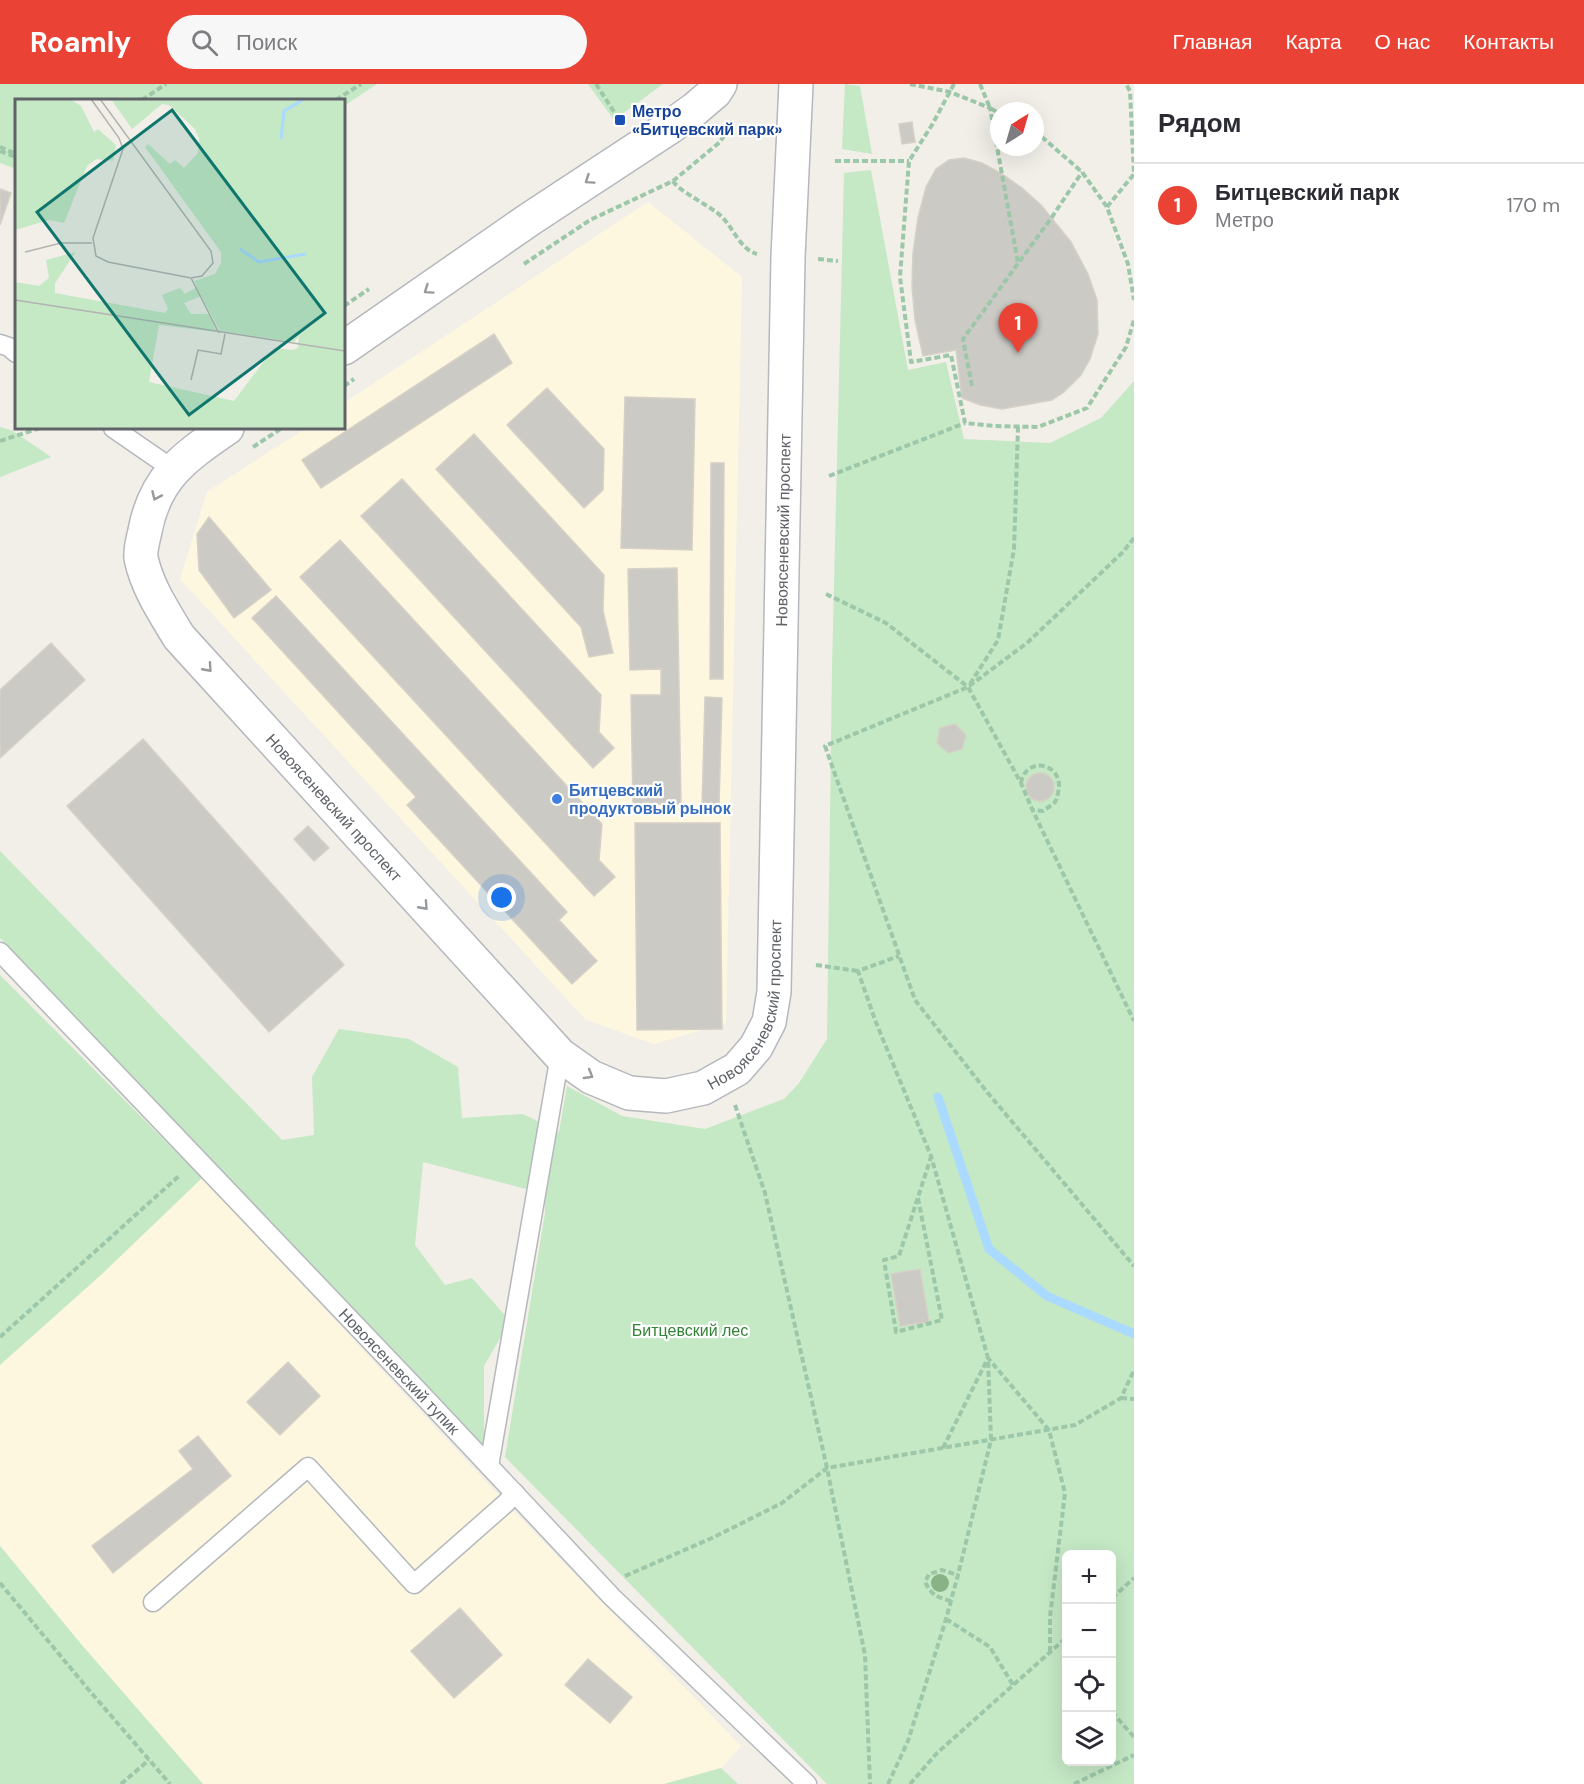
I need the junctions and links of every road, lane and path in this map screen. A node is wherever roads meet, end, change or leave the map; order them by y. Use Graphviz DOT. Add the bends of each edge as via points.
graph roads {
  1 [pos="166,84"];
  2 [pos="361,84"];
  3 [pos="596,84"];
  4 [pos="720,84"];
  5 [pos="796,84"];
  6 [pos="910,84"];
  7 [pos="954,84"];
  8 [pos="980,84"];
  9 [pos="1126,84"];
  10 [pos="950,92"];
  11 [pos="144,99"];
  12 [pos="338,99"];
  13 [pos="990,108"];
  14 [pos="737,114"];
  15 [pos="620,121"];
  16 [pos="1044,139"];
  17 [pos="0,149"];
  18 [pos="15,156"];
  19 [pos="999,156"];
  20 [pos="909,160"];
  21 [pos="835,161"];
  22 [pos="1082,172"];
  23 [pos="673,181"];
  24 [pos="1107,207"];
  25 [pos="788,257"];
  26 [pos="838,261"];
  27 [pos="1018,263"];
  28 [pos="1134,263"];
  29 [pos="1128,264"];
  30 [pos="523,265"];
  31 [pos="1134,279"];
  32 [pos="1134,300"];
  33 [pos="1134,320"];
  34 [pos="0,344"];
  35 [pos="15,352"];
  36 [pos="353,360"];
  37 [pos="345,383"];
  38 [pos="972,386"];
  39 [pos="965,423"];
  40 [pos="1018,427"];
  41 [pos="37,429"];
  42 [pos="114,429"];
  43 [pos="226,429"];
  44 [pos="0,441"];
  45 [pos="174,470"];
  46 [pos="829,476"];
  47 [pos="1134,538"];
  48 [pos="826,594"];
  49 [pos="968,687"];
  50 [pos="1021,783"];
  51 [pos="1032,809"];
  52 [pos="0,952"];
  53 [pos="899,956"];
  54 [pos="816,965"];
  55 [pos="858,971"];
  56 [pos="1134,1021"];
  57 [pos="560,1055"];
  58 [pos="718,1080"];
  59 [pos="931,1156"];
  60 [pos="197,1159"];
  61 [pos="918,1198"];
  62 [pos="1134,1266"];
  63 [pos="0,1337"];
  64 [pos="988,1358"];
  65 [pos="1134,1370"];
  66 [pos="1121,1398"];
  67 [pos="1134,1399"];
  68 [pos="1049,1430"];
  69 [pos="991,1440"];
  70 [pos="943,1448"];
  71 [pos="489,1466"];
  72 [pos="827,1468"];
  73 [pos="515,1493"];
  74 [pos="958,1575"];
  75 [pos="1134,1578"];
  76 [pos="0,1583"];
  77 [pos="602,1586"];
  78 [pos="1116,1594"];
  79 [pos="951,1601"];
  80 [pos="153,1602"];
  81 [pos="946,1619"];
  82 [pos="1062,1642"];
  83 [pos="1050,1653"];
  84 [pos="1013,1685"];
  85 [pos="1116,1717"];
  86 [pos="1134,1737"];
  87 [pos="1134,1755"];
  88 [pos="149,1760"];
  89 [pos="121,1784"];
  90 [pos="170,1784"];
  91 [pos="807,1784"];
  92 [pos="870,1784"];
  93 [pos="888,1784"];
  94 [pos="910,1784"];
  95 [pos="1074,1784"];
  1 -- 11 [label="path"];
  2 -- 12 [label="path"];
  3 -- 15 [label="path"];
  4 -- 36 [label="street, one-way" via="670,127 530,219"];
  5 -- 25 [label="street, Новоясеневский проспект"];
  6 -- 10 [label="path"];
  7 -- 10 [label="path"];
  8 -- 13 [label="path"];
  9 -- 24 [label="path" via="1130,91 1134,174"];
  10 -- 13 [label="path"];
  10 -- 20 [label="path"];
  14 -- 23 [label="path" via="720,142"];
  16 -- 22 [label="path"];
  17 -- 18 [label="path"];
  19 -- 27 [label="path"];
  20 -- 21 [label="path"];
  20 -- 39 [label="path" via="900,278 911,362 951,355"];
  22 -- 24 [label="path"];
  22 -- 27 [label="path"];
  23 -- 25 [label="path" via="722,217 748,250"];
  23 -- 30 [label="path" via="591,220"];
  24 -- 29 [label="path"];
  25 -- 26 [label="path"];
  25 -- 58 [label="street, Новоясеневский проспект" via="774,992 769,1022 756,1047 737,1069"];
  27 -- 38 [label="path" via="963,339"];
  28 -- 29 [label="path"];
  29 -- 31 [label="path"];
  29 -- 32 [label="path"];
  33 -- 40 [label="path" via="1126,347 1086,408 1038,427"];
  34 -- 35 [label="lane"];
  36 -- 37 [label="path"];
  39 -- 40 [label="path"];
  39 -- 46 [label="path"];
  40 -- 49 [label="path" via="1014,549 998,640"];
  41 -- 44 [label="path"];
  42 -- 45 [label="lane"];
  43 -- 45 [label="street, Новоясеневский проспект"];
  45 -- 57 [label="street, Новоясеневский проспект, one-way" via="160,486 148,513 140,556 153,595 179,637"];
  47 -- 49 [label="path" via="1027,643"];
  48 -- 49 [label="path" via="886,623"];
  49 -- 50 [label="path"];
  49 -- 53 [label="path" via="825,746"];
  50 -- 51 [label="path"];
  50 -- 51 [label="path" via="1029,768 1043,765 1055,772 1061,784 1056,800 1043,811"];
  51 -- 56 [label="path"];
  52 -- 60 [label="lane, Новоясеневский тупик"];
  53 -- 55 [label="path"];
  53 -- 62 [label="path" via="915,1000"];
  54 -- 55 [label="path"];
  55 -- 59 [label="path"];
  57 -- 58 [label="street, Новоясеневский проспект, one-way" via="591,1077 629,1093 666,1096 703,1089"];
  57 -- 71 [label="lane"];
  58 -- 72 [label="path" via="736,1107 765,1193"];
  59 -- 61 [label="path"];
  59 -- 64 [label="path"];
  60 -- 63 [label="path"];
  60 -- 71 [label="lane, Новоясеневский тупик"];
  61 -- 61 [label="path" via="899,1256 885,1260 896,1332 942,1320"];
  64 -- 68 [label="path"];
  64 -- 69 [label="path"];
  64 -- 70 [label="path"];
  65 -- 66 [label="path"];
  66 -- 67 [label="path"];
  66 -- 68 [label="path" via="1075,1425"];
  68 -- 69 [label="path"];
  68 -- 83 [label="path" via="1065,1493 1050,1617"];
  69 -- 70 [label="path"];
  69 -- 74 [label="path"];
  70 -- 72 [label="path"];
  71 -- 73 [label="lane, Новоясеневский тупик"];
  72 -- 77 [label="path" via="782,1503"];
  72 -- 92 [label="path" via="865,1655"];
  73 -- 77 [label="lane, Новоясеневский тупик"];
  73 -- 80 [label="lane" via="414,1584 308,1467"];
  74 -- 79 [label="path"];
  74 -- 79 [label="path" via="942,1570 929,1574 926,1582 930,1592"];
  75 -- 78 [label="path"];
  76 -- 88 [label="path"];
  77 -- 91 [label="lane, Новоясеневский тупик"];
  79 -- 81 [label="path"];
  81 -- 84 [label="path" via="990,1647"];
  81 -- 93 [label="path" via="908,1741"];
  82 -- 83 [label="path"];
  83 -- 84 [label="path"];
  84 -- 94 [label="path" via="937,1753"];
  85 -- 86 [label="path"];
  87 -- 95 [label="path"];
  88 -- 89 [label="path"];
  88 -- 90 [label="path"];
}
